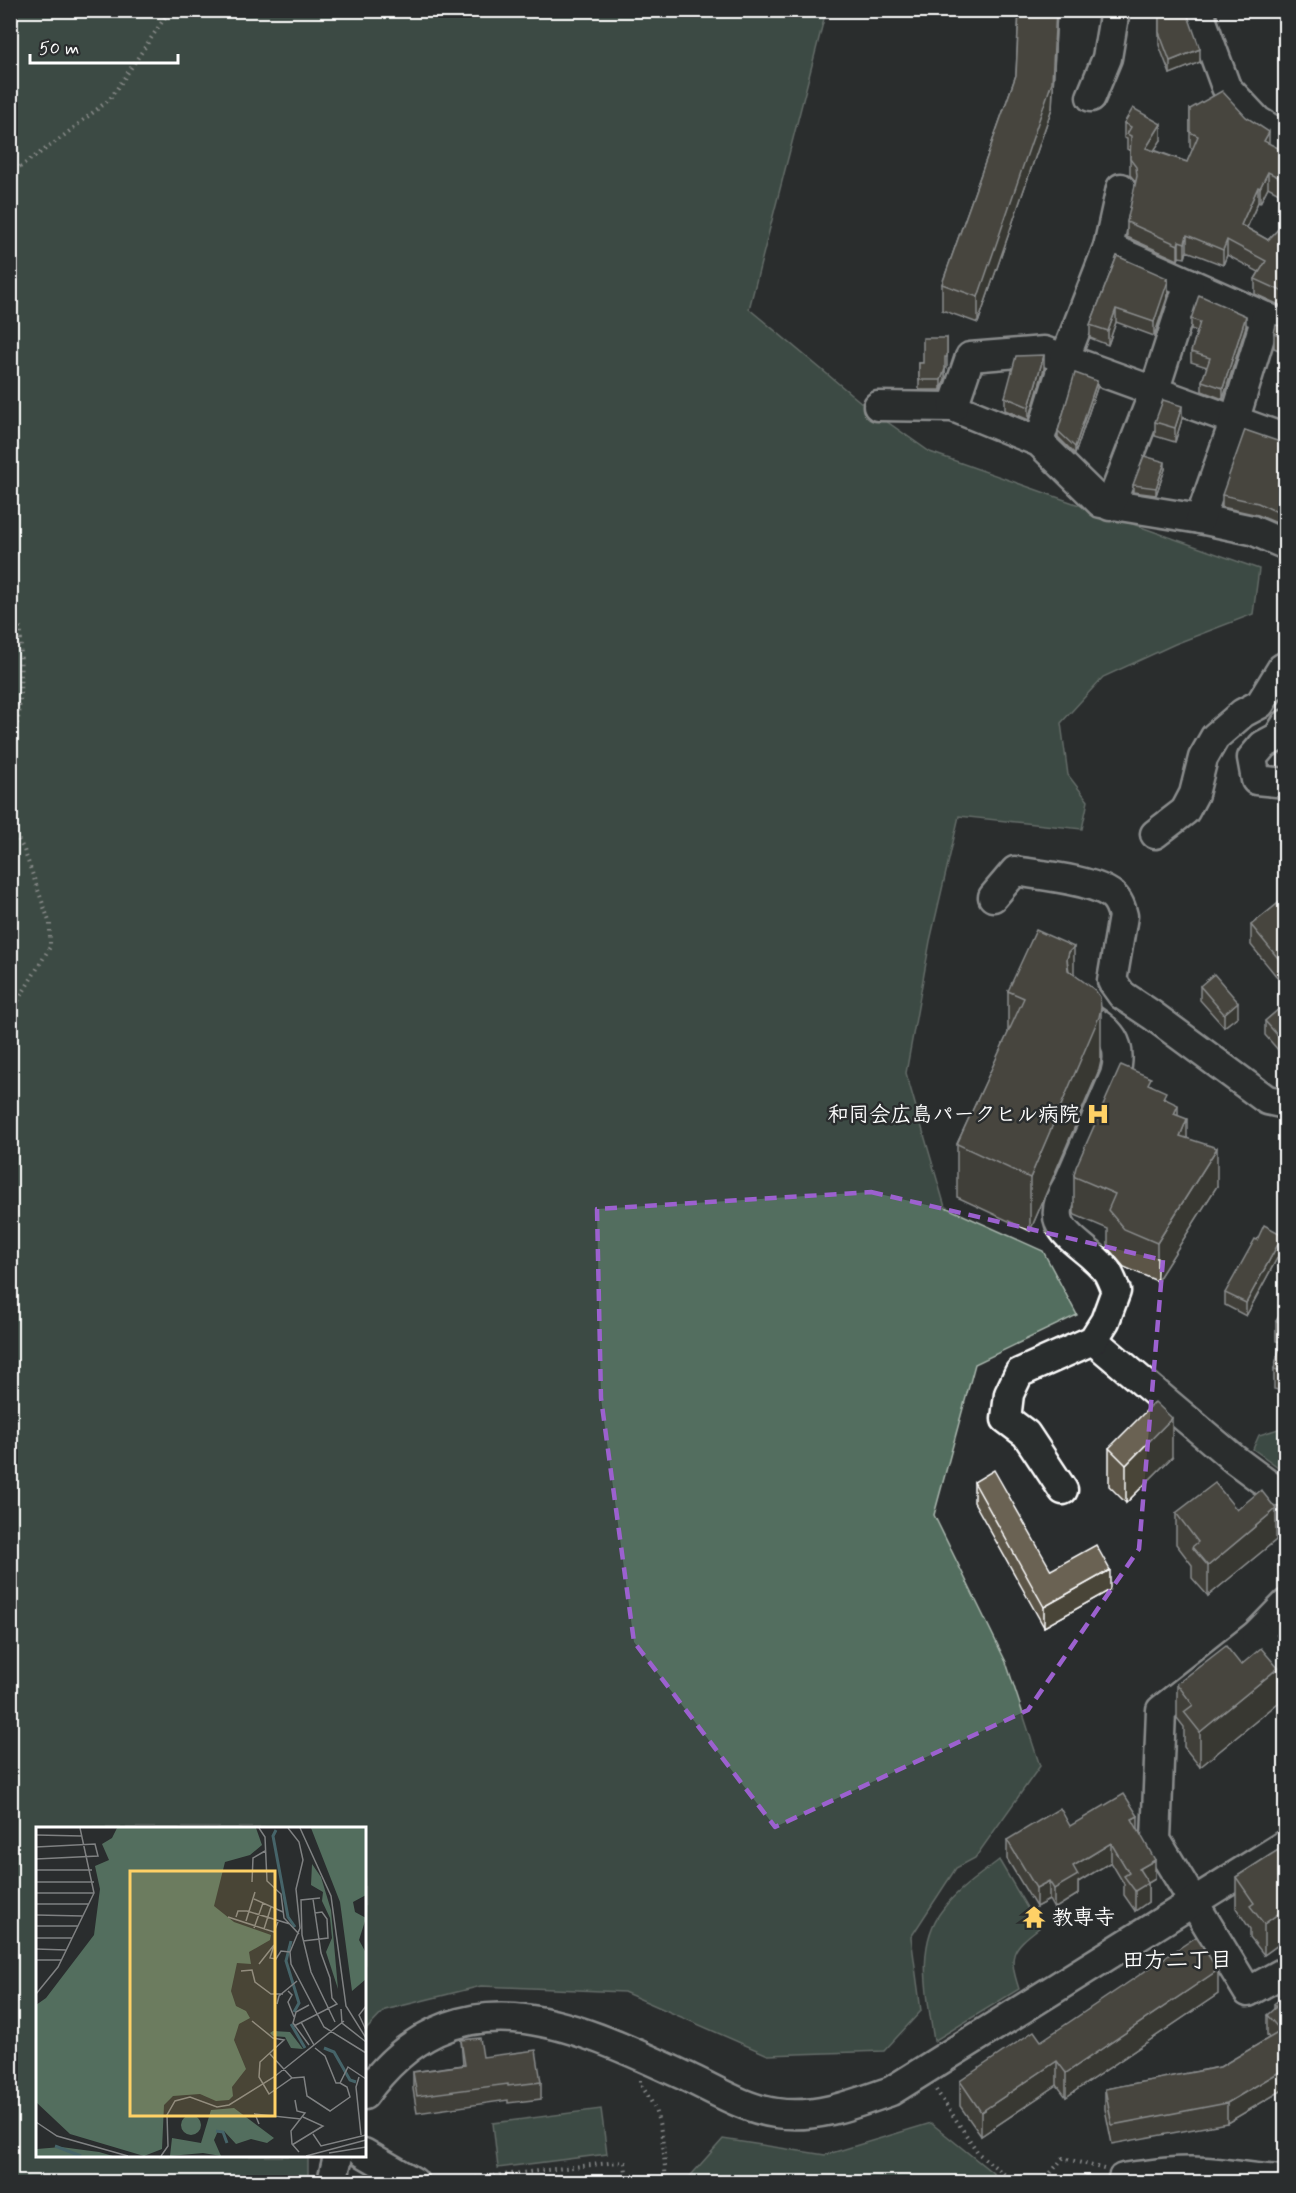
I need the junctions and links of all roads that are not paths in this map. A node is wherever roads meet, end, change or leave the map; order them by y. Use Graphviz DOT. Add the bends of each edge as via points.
graph roads {
  1 [pos="1115,10"];
  2 [pos="1200,10"];
  3 [pos="1091,97"];
  4 [pos="1286,138"];
  5 [pos="1121,188"];
  6 [pos="1108,247"];
  7 [pos="1189,283"];
  8 [pos="1276,321"];
  9 [pos="1065,358"];
  10 [pos="1154,392"];
  11 [pos="878,406"];
  12 [pos="953,407"];
  13 [pos="1234,422"];
  14 [pos="1286,439"];
  15 [pos="1039,442"];
  16 [pos="1110,506"];
  17 [pos="1200,519"];
  18 [pos="1286,545"];
  19 [pos="1286,666"];
  20 [pos="1286,724"];
  21 [pos="1286,783"];
  22 [pos="1155,834"];
  23 [pos="993,897"];
  24 [pos="1083,1014"];
  25 [pos="1286,1104"];
  26 [pos="1094,1340"];
  27 [pos="1063,1490"];
  28 [pos="1286,1492"];
  29 [pos="1286,1604"];
  30 [pos="1256,1635"];
  31 [pos="1286,1666"];
  32 [pos="1286,1844"];
  33 [pos="1193,1902"];
  34 [pos="1286,1971"];
  35 [pos="366,2092"];
  36 [pos="366,2154"];
  37 [pos="338,2157"];
  38 [pos="1122,2180"];
  39 [pos="1286,2180"];
  40 [pos="332,2182"];
  41 [pos="414,2182"];
  1 -- 3 [label="street" via="1107,58"];
  2 -- 4 [label="street" via="1226,87 1258,121"];
  5 -- 6 [label="street"];
  6 -- 7 [label="street"];
  6 -- 9 [label="street"];
  7 -- 8 [label="street"];
  7 -- 10 [label="street"];
  8 -- 13 [label="street"];
  9 -- 10 [label="street"];
  9 -- 12 [label="street" via="1044,351 970,357"];
  9 -- 15 [label="street"];
  10 -- 13 [label="street"];
  10 -- 16 [label="street"];
  11 -- 12 [label="street"];
  12 -- 15 [label="street"];
  13 -- 14 [label="street"];
  13 -- 17 [label="street"];
  15 -- 16 [label="street" via="1101,503"];
  16 -- 17 [label="street"];
  17 -- 18 [label="street" via="1252,530"];
  19 -- 22 [label="street" via="1260,704 1243,712 1215,737 1203,758 1194,794 1185,811"];
  20 -- 21 [label="street" via="1278,737 1263,745 1252,758 1256,780"];
  23 -- 25 [label="street" via="1015,871 1094,885 1112,895 1123,916 1112,981 1122,995 1267,1100"];
  24 -- 26 [label="street" via="1106,1028 1116,1044 1119,1059 1057,1209 1059,1227 1107,1271 1116,1291"];
  26 -- 27 [label="street" via="1019,1373 1009,1394 1006,1419 1026,1434"];
  26 -- 28 [label="street" via="1234,1459 1277,1491"];
  29 -- 30 [label="street"];
  30 -- 31 [label="street"];
  30 -- 33 [label="street" via="1161,1710 1156,1840"];
  32 -- 33 [label="street"];
  33 -- 34 [label="street" via="1248,1992"];
  33 -- 35 [label="street" via="891,2091 847,2107 814,2114 776,2113 746,2105 578,2030 536,2019 499,2016 456,2024 430,2034 399,2055"];
  36 -- 41 [label="street"];
  37 -- 40 [label="street"];
  38 -- 39 [label="street" via="1176,2171"];
}
